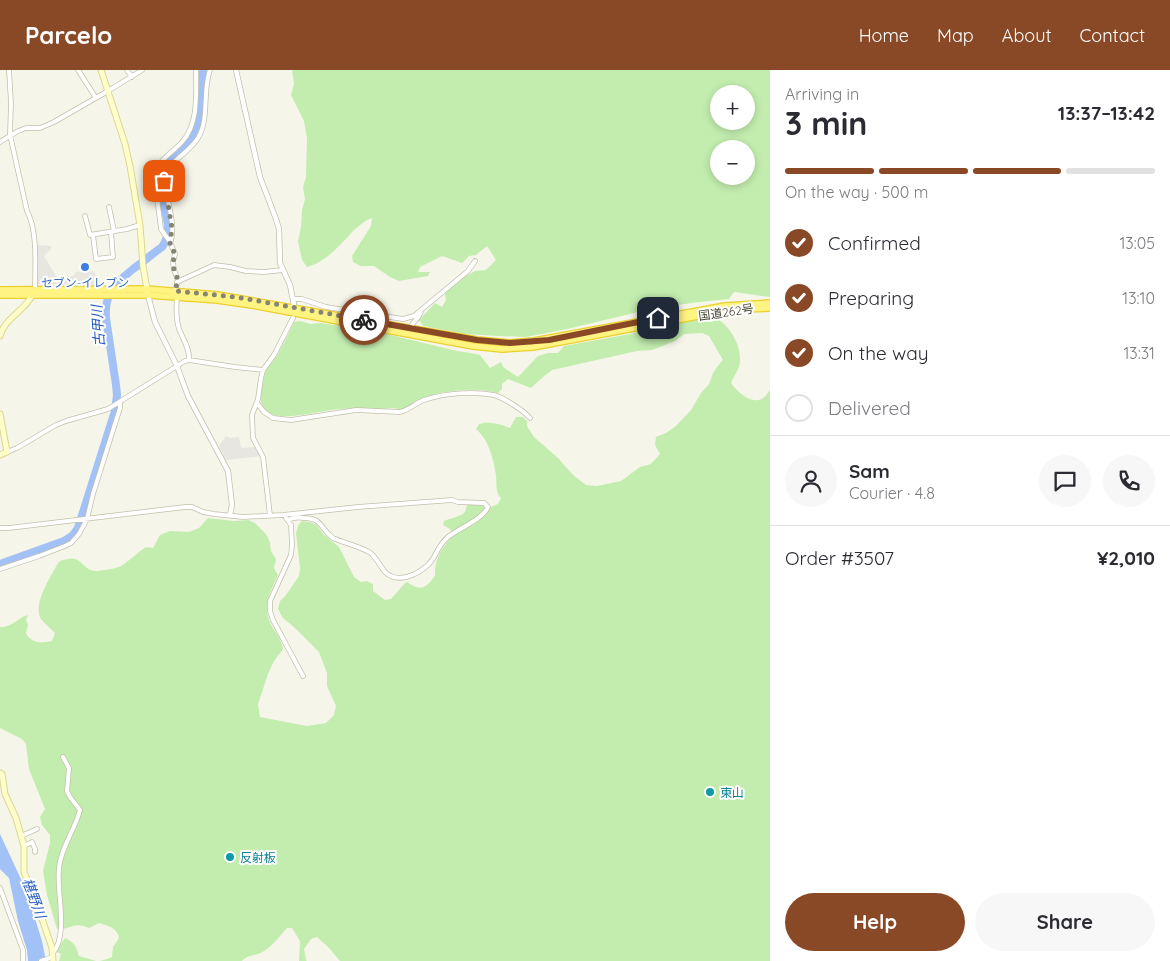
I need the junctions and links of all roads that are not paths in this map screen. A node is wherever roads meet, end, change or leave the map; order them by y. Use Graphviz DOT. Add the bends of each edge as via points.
graph roads {
  1 [pos="9,70"];
  2 [pos="78,70"];
  3 [pos="101,70"];
  4 [pos="127,70"];
  5 [pos="142,70"];
  6 [pos="196,70"];
  7 [pos="210,70"];
  8 [pos="236,70"];
  9 [pos="132,76"];
  10 [pos="108,92"];
  11 [pos="96,98"];
  12 [pos="10,135"];
  13 [pos="0,142"];
  14 [pos="109,207"];
  15 [pos="85,216"];
  16 [pos="140,225"];
  17 [pos="113,231"];
  18 [pos="93,235"];
  19 [pos="170,243"];
  20 [pos="475,261"];
  21 [pos="282,270"];
  22 [pos="177,282"];
  23 [pos="0,290"];
  24 [pos="34,292"];
  25 [pos="147,292"];
  26 [pos="176,294"];
  27 [pos="0,295"];
  28 [pos="294,299"];
  29 [pos="770,303"];
  30 [pos="294,305"];
  31 [pos="770,308"];
  32 [pos="421,310"];
  33 [pos="293,318"];
  34 [pos="410,331"];
  35 [pos="0,336"];
  36 [pos="189,360"];
  37 [pos="177,366"];
  38 [pos="263,370"];
  39 [pos="120,402"];
  40 [pos="257,403"];
  41 [pos="0,414"];
  42 [pos="530,418"];
  43 [pos="7,452"];
  44 [pos="0,455"];
  45 [pos="0,461"];
  46 [pos="230,515"];
  47 [pos="270,515"];
  48 [pos="283,515"];
  49 [pos="87,519"];
  50 [pos="288,520"];
  51 [pos="0,528"];
  52 [pos="0,569"];
  53 [pos="304,676"];
  54 [pos="62,757"];
  55 [pos="0,773"];
  56 [pos="37,829"];
  57 [pos="21,836"];
  58 [pos="24,846"];
  59 [pos="36,850"];
  60 [pos="0,888"];
  61 [pos="52,957"];
  62 [pos="23,961"];
  63 [pos="41,961"];
  1 -- 12 [label="street"];
  2 -- 11 [label="street"];
  3 -- 10 [label="main road"];
  4 -- 9 [label="street"];
  5 -- 9 [label="street"];
  6 -- 19 [label="street" via="191,128 154,174 161,229"];
  7 -- 19 [label="street" via="206,108 198,139 168,168 164,177 172,228"];
  8 -- 21 [label="street" via="260,177 279,229"];
  9 -- 10 [label="street"];
  10 -- 11 [label="street"];
  10 -- 16 [label="main road" via="125,144"];
  11 -- 12 [label="street" via="47,125 26,128"];
  12 -- 13 [label="street"];
  12 -- 24 [label="street" via="35,245"];
  14 -- 17 [label="street"];
  15 -- 18 [label="street" via="90,235"];
  16 -- 17 [label="street"];
  16 -- 25 [label="main road"];
  17 -- 18 [label="street"];
  17 -- 18 [label="street" via="113,257 96,259"];
  19 -- 22 [label="street" via="175,254 173,262"];
  20 -- 32 [label="street" via="468,271"];
  21 -- 22 [label="street" via="246,271 214,265"];
  21 -- 28 [label="street"];
  22 -- 26 [label="street"];
  23 -- 24 [label="highway, 国道262号"];
  24 -- 25 [label="highway, 国道262号"];
  24 -- 27 [label="highway, 国道262号"];
  24 -- 35 [label="main road" via="26,305 6,323"];
  25 -- 26 [label="highway, 国道262号"];
  25 -- 37 [label="street" via="155,322"];
  26 -- 34 [label="highway, 国道262号" via="253,300"];
  26 -- 36 [label="street" via="179,328 190,354"];
  28 -- 30 [label="street"];
  28 -- 32 [label="street" via="403,319"];
  29 -- 34 [label="highway, 国道262号" via="725,306 549,340 510,343"];
  31 -- 34 [label="highway, 国道262号" via="714,313 518,348 473,346"];
  32 -- 34 [label="street"];
  33 -- 38 [label="street"];
  36 -- 37 [label="street"];
  36 -- 38 [label="street"];
  37 -- 39 [label="street"];
  37 -- 46 [label="street" via="188,396 228,471"];
  38 -- 40 [label="street"];
  39 -- 43 [label="street" via="108,409 56,425"];
  39 -- 49 [label="street"];
  40 -- 42 [label="street" via="273,418 291,420 356,410 407,411 419,402 442,394 474,393 494,395"];
  40 -- 47 [label="street" via="251,421 253,438 263,457"];
  41 -- 43 [label="main road"];
  43 -- 44 [label="main road"];
  44 -- 45 [label="street"];
  46 -- 47 [label="street"];
  46 -- 49 [label="street" via="186,507"];
  47 -- 48 [label="street"];
  48 -- 50 [label="street"];
  48 -- 50 [label="street" via="452,500 484,503 488,507 479,518 442,541 427,566 404,578 385,572 369,552 333,538 315,519 295,517"];
  49 -- 51 [label="street"];
  49 -- 52 [label="street" via="71,543"];
  50 -- 53 [label="street" via="291,525 291,555 270,602 270,611"];
  54 -- 61 [label="street" via="69,768 70,797 80,810 59,868 62,933"];
  55 -- 57 [label="main road"];
  56 -- 57 [label="street"];
  57 -- 58 [label="main road"];
  58 -- 59 [label="street" via="32,842"];
  58 -- 61 [label="main road" via="24,872"];
  60 -- 62 [label="street" via="23,950"];
  61 -- 63 [label="street"];
}
